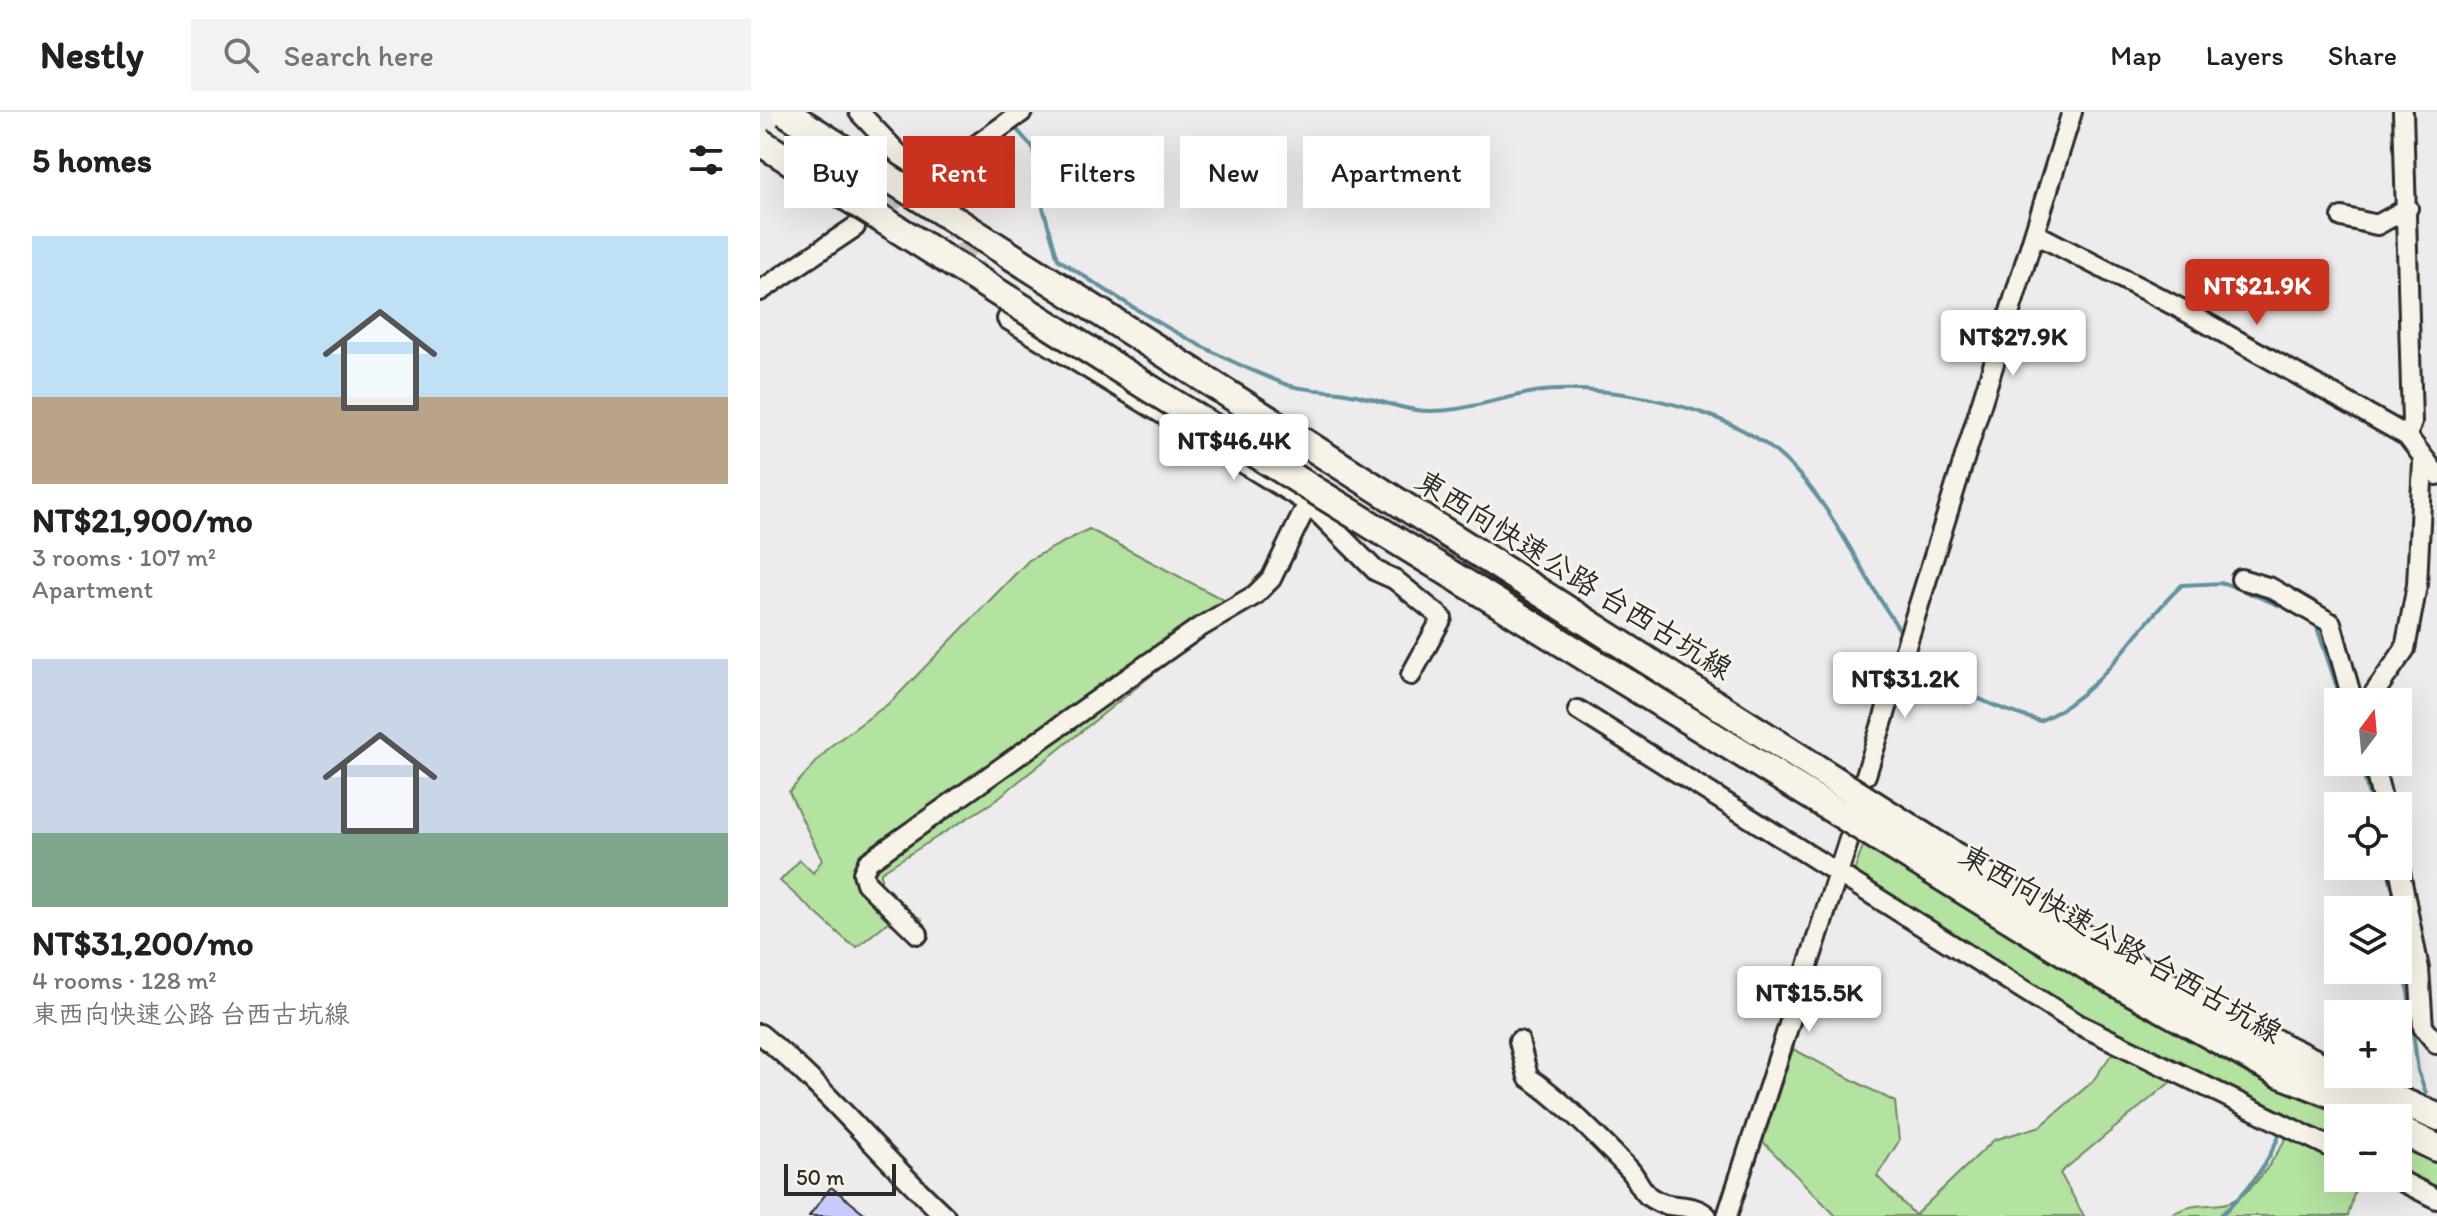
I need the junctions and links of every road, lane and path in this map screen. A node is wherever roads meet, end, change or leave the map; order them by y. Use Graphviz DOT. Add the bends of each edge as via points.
graph roads {
  1 [pos="785,112"];
  2 [pos="859,112"];
  3 [pos="1022,112"];
  4 [pos="2072,112"];
  5 [pos="2403,112"];
  6 [pos="760,142"];
  7 [pos="2408,208"];
  8 [pos="2342,217"];
  9 [pos="855,227"];
  10 [pos="2036,234"];
  11 [pos="760,291"];
  12 [pos="1007,319"];
  13 [pos="2407,436"];
  14 [pos="2423,461"];
  15 [pos="2437,475"];
  16 [pos="1308,503"];
  17 [pos="2241,579"];
  18 [pos="1411,675"];
  19 [pos="2349,688"];
  20 [pos="2378,688"];
  21 [pos="1578,710"];
  22 [pos="1866,775"];
  23 [pos="1849,839"];
  24 [pos="1839,873"];
  25 [pos="2402,880"];
  26 [pos="918,934"];
  27 [pos="760,1034"];
  28 [pos="1519,1041"];
  29 [pos="2437,1044"];
  30 [pos="2282,1061"];
  31 [pos="2324,1072"];
  32 [pos="2311,1086"];
  33 [pos="2370,1088"];
  34 [pos="2381,1088"];
  35 [pos="2348,1104"];
  36 [pos="2357,1104"];
  37 [pos="2437,1105"];
  38 [pos="2437,1117"];
  39 [pos="2412,1125"];
  40 [pos="2437,1134"];
  41 [pos="2412,1136"];
  42 [pos="2324,1144"];
  43 [pos="2437,1148"];
  44 [pos="2412,1186"];
  45 [pos="2437,1199"];
  46 [pos="945,1216"];
  47 [pos="1707,1216"];
  48 [pos="1727,1216"];
  1 -- 30 [label="highway, 東西向快速公路 台西古坑線, bridge"];
  2 -- 3 [label="street" via="925,182"];
  4 -- 10 [label="street"];
  5 -- 7 [label="street"];
  6 -- 30 [label="highway, 東西向快速公路 台西古坑線, bridge" via="2066,954"];
  7 -- 8 [label="street" via="2377,225"];
  7 -- 13 [label="street" via="2412,422"];
  9 -- 11 [label="street"];
  10 -- 13 [label="street"];
  10 -- 22 [label="street"];
  12 -- 16 [label="street"];
  13 -- 14 [label="street"];
  14 -- 15 [label="street"];
  14 -- 20 [label="street" via="2417,585 2405,649"];
  16 -- 18 [label="street" via="1376,571 1442,618"];
  16 -- 26 [label="street" via="1271,579 1255,595 1197,629 868,862 866,883"];
  17 -- 19 [label="street" via="2271,588 2331,623"];
  21 -- 24 [label="street"];
  23 -- 24 [label="street"];
  24 -- 42 [label="street" via="2078,1024"];
  24 -- 48 [label="street"];
  25 -- 29 [label="street" via="2419,969 2423,1027"];
  27 -- 46 [label="street" via="800,1066"];
  28 -- 47 [label="street" via="1528,1077 1632,1172 1647,1197 1667,1207 1697,1208"];
  30 -- 31 [label="highway, 東西向快速公路 台西古坑線"];
  30 -- 32 [label="highway, 東西向快速公路 台西古坑線"];
  32 -- 35 [label="highway"];
  32 -- 36 [label="highway"];
  33 -- 38 [label="highway"];
  34 -- 37 [label="highway"];
  39 -- 40 [label="highway"];
  41 -- 43 [label="highway"];
  44 -- 45 [label="street"];
}
